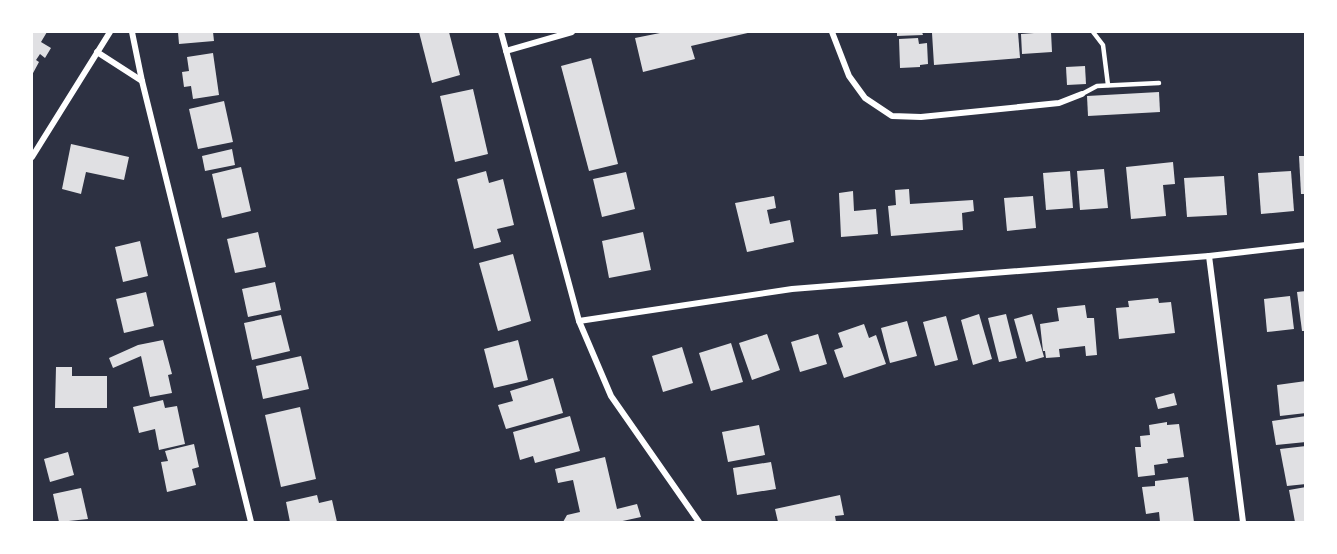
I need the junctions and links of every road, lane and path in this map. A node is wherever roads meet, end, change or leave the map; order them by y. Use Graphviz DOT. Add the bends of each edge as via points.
graph roads {
  1 [pos="110,32"];
  2 [pos="132,32"];
  3 [pos="501,32"];
  4 [pos="572,32"];
  5 [pos="832,32"];
  6 [pos="1093,32"];
  7 [pos="506,51"];
  8 [pos="97,52"];
  9 [pos="142,81"];
  10 [pos="1159,83"];
  11 [pos="1108,85"];
  12 [pos="1082,94"];
  13 [pos="32,157"];
  14 [pos="1305,245"];
  15 [pos="1209,256"];
  16 [pos="579,321"];
  17 [pos="251,522"];
  18 [pos="699,522"];
  19 [pos="1243,522"];
  1 -- 8 [label="street"];
  2 -- 9 [label="street"];
  3 -- 7 [label="street"];
  4 -- 7 [label="street"];
  5 -- 12 [label="street" via="849,76 865,98 892,116 921,117 1059,104"];
  6 -- 11 [label="lane" via="1104,45"];
  7 -- 16 [label="street"];
  8 -- 9 [label="street"];
  8 -- 13 [label="street"];
  9 -- 17 [label="street"];
  10 -- 11 [label="lane"];
  11 -- 12 [label="lane"];
  14 -- 15 [label="street"];
  15 -- 16 [label="street" via="792,289"];
  15 -- 19 [label="street"];
  16 -- 18 [label="street" via="611,396"];
}
